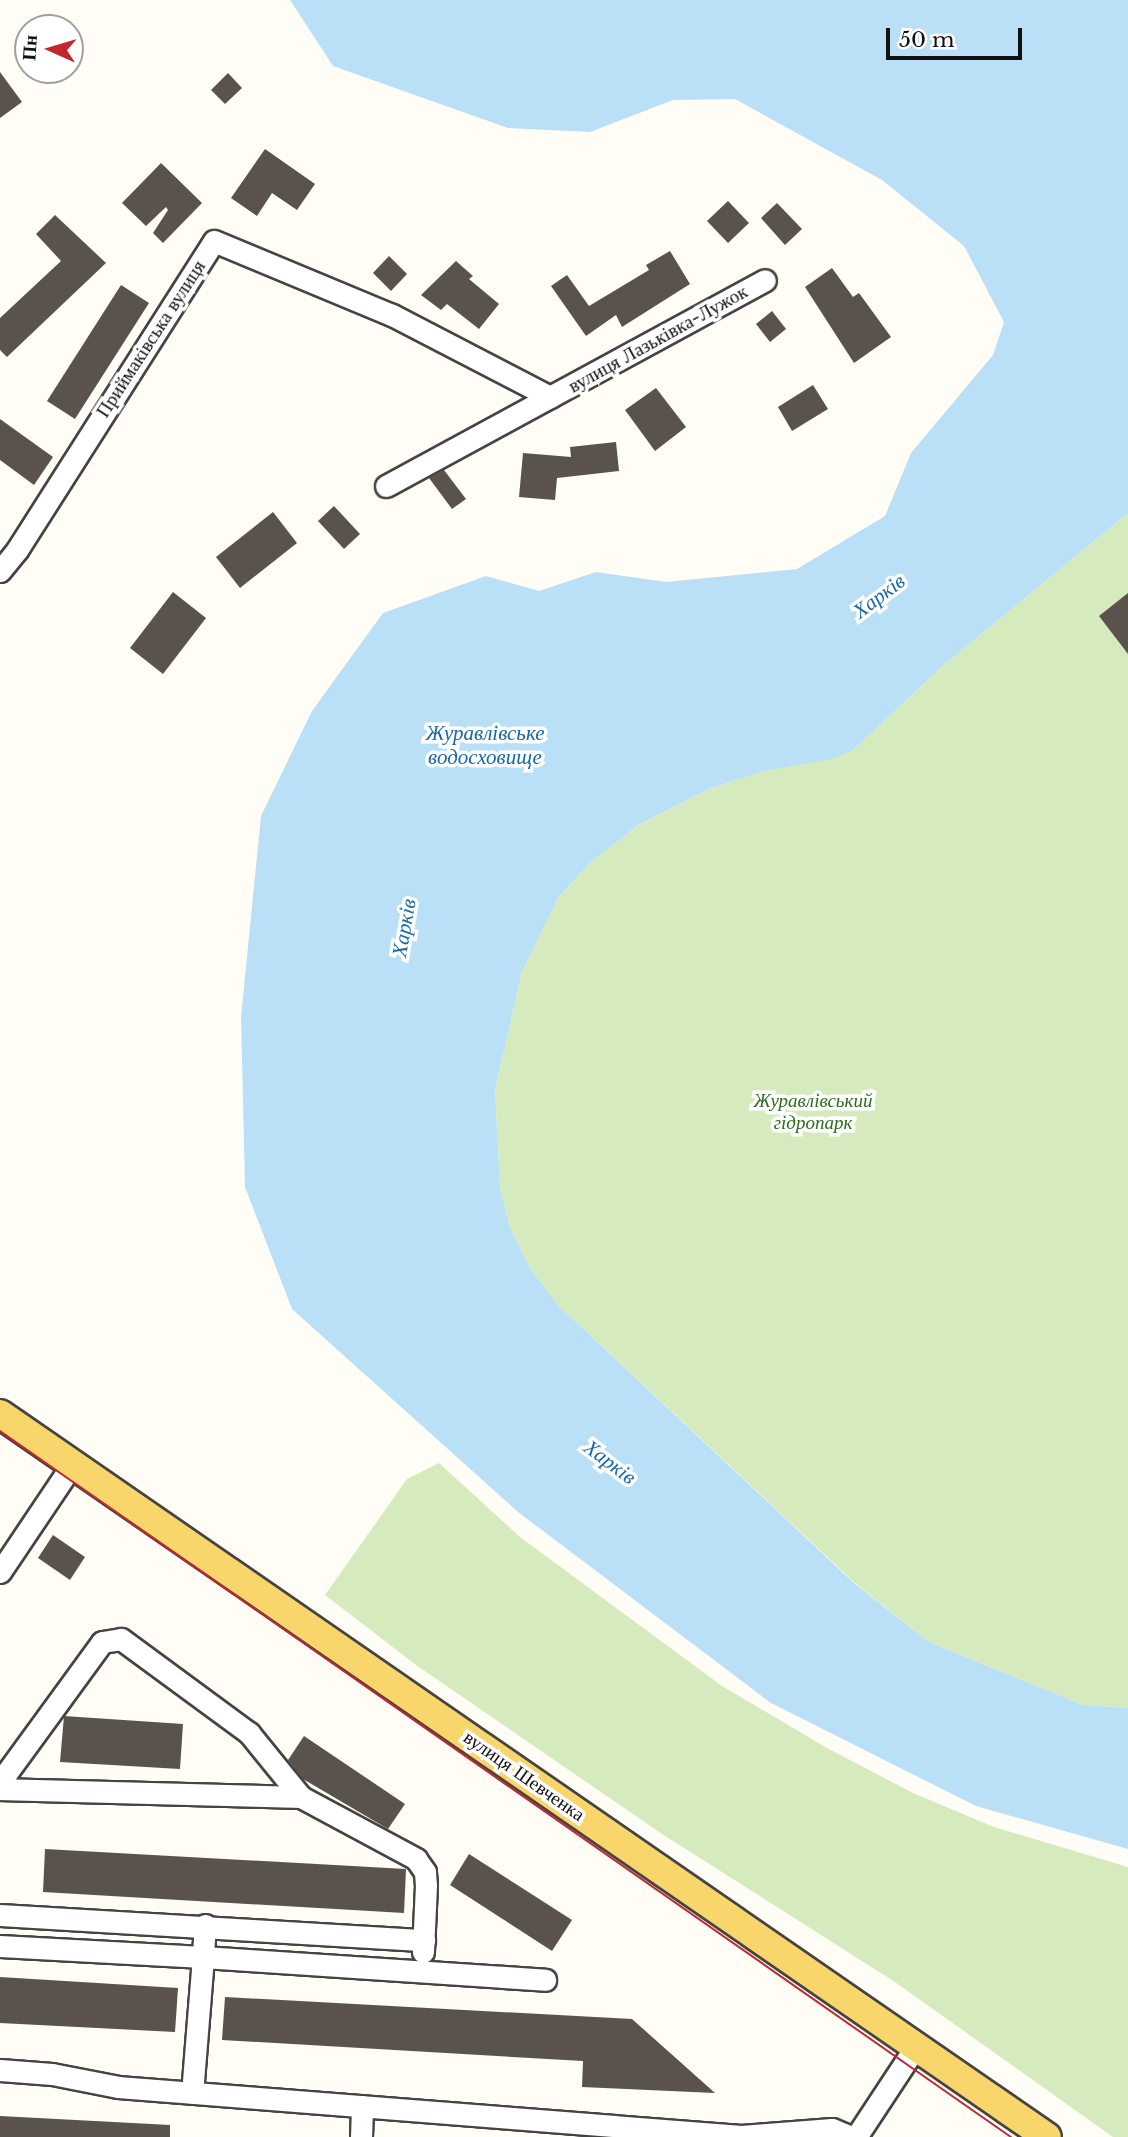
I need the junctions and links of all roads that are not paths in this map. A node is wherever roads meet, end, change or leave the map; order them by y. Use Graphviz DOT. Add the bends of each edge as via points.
graph roads {
  1 [pos="765,280"];
  2 [pos="550,397"];
  3 [pos="386,486"];
  4 [pos="0,571"];
  5 [pos="0,1414"];
  6 [pos="72,1465"];
  7 [pos="0,1572"];
  8 [pos="0,1782"];
  9 [pos="0,1789"];
  10 [pos="301,1797"];
  11 [pos="0,1915"];
  12 [pos="205,1925"];
  13 [pos="424,1940"];
  14 [pos="0,1946"];
  15 [pos="203,1957"];
  16 [pos="422,1971"];
  17 [pos="545,1980"];
  18 [pos="916,2046"];
  19 [pos="0,2070"];
  20 [pos="192,2093"];
  21 [pos="362,2106"];
  22 [pos="807,2134"];
  23 [pos="361,2137"];
  24 [pos="853,2137"];
  25 [pos="1048,2137"];
  1 -- 2 [label="street, вулиця Лазьківка-Лужок"];
  2 -- 3 [label="street, вулиця Лазьківка-Лужок"];
  2 -- 4 [label="street, Приймаківська вулиця" via="392,315 214,241"];
  5 -- 6 [label="main road, вулиця Шевченка"];
  6 -- 7 [label="street"];
  6 -- 18 [label="main road, вулиця Шевченка"];
  8 -- 10 [label="street" via="102,1642 121,1639 249,1733"];
  9 -- 10 [label="street"];
  10 -- 13 [label="street" via="416,1860 425,1872"];
  11 -- 12 [label="street"];
  12 -- 13 [label="street"];
  12 -- 15 [label="street"];
  13 -- 16 [label="street"];
  14 -- 15 [label="street"];
  15 -- 16 [label="street"];
  15 -- 20 [label="street"];
  16 -- 17 [label="street"];
  18 -- 24 [label="street"];
  18 -- 25 [label="main road, вулиця Шевченка"];
  19 -- 20 [label="street"];
  20 -- 21 [label="street"];
  21 -- 22 [label="street" via="741,2136"];
  21 -- 23 [label="street"];
  22 -- 24 [label="street" via="832,2129"];
}
